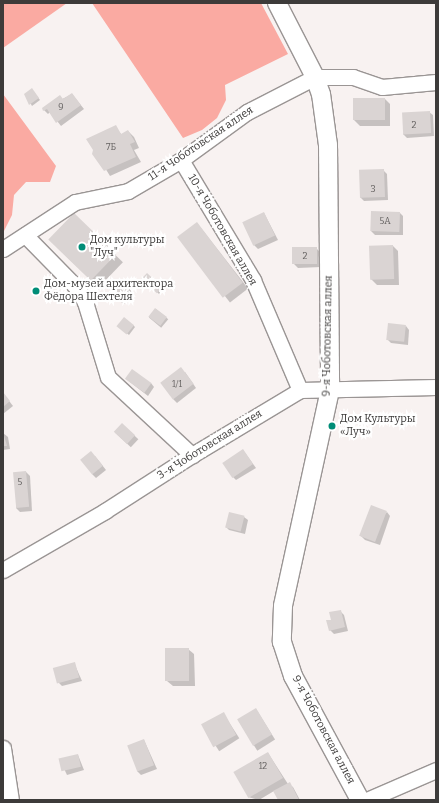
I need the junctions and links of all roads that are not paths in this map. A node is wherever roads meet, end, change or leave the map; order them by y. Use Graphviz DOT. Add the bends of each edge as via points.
graph roads {
  1 [pos="277,3"];
  2 [pos="315,78"];
  3 [pos="436,82"];
  4 [pos="181,160"];
  5 [pos="25,235"];
  6 [pos="3,249"];
  7 [pos="436,387"];
  8 [pos="300,390"];
  9 [pos="330,390"];
  10 [pos="192,455"];
  11 [pos="3,570"];
  12 [pos="3,748"];
  13 [pos="436,770"];
  14 [pos="11,800"];
  15 [pos="360,800"];
  16 [pos="367,800"];
  1 -- 2 [label="street, 9-я Чоботовская аллея"];
  2 -- 3 [label="street" via="353,77 382,87"];
  2 -- 4 [label="street, 11-я Чоботовская аллея" via="247,112"];
  2 -- 9 [label="street, 9-я Чоботовская аллея" via="321,94 328,145"];
  4 -- 5 [label="street, 11-я Чоботовская аллея" via="128,191 75,202"];
  4 -- 8 [label="street, 10-я Чоботовская аллея" via="253,280"];
  5 -- 6 [label="street, 11-я Чоботовская аллея"];
  5 -- 10 [label="street" via="78,288 86,302 108,377"];
  7 -- 9 [label="street"];
  8 -- 9 [label="street"];
  8 -- 10 [label="street, 3-я Чоботовская аллея"];
  9 -- 15 [label="street, 9-я Чоботовская аллея" via="283,606 282,642 293,676"];
  10 -- 11 [label="street, 3-я Чоботовская аллея" via="105,511"];
  12 -- 14 [label="street"];
  13 -- 16 [label="street"];
}
